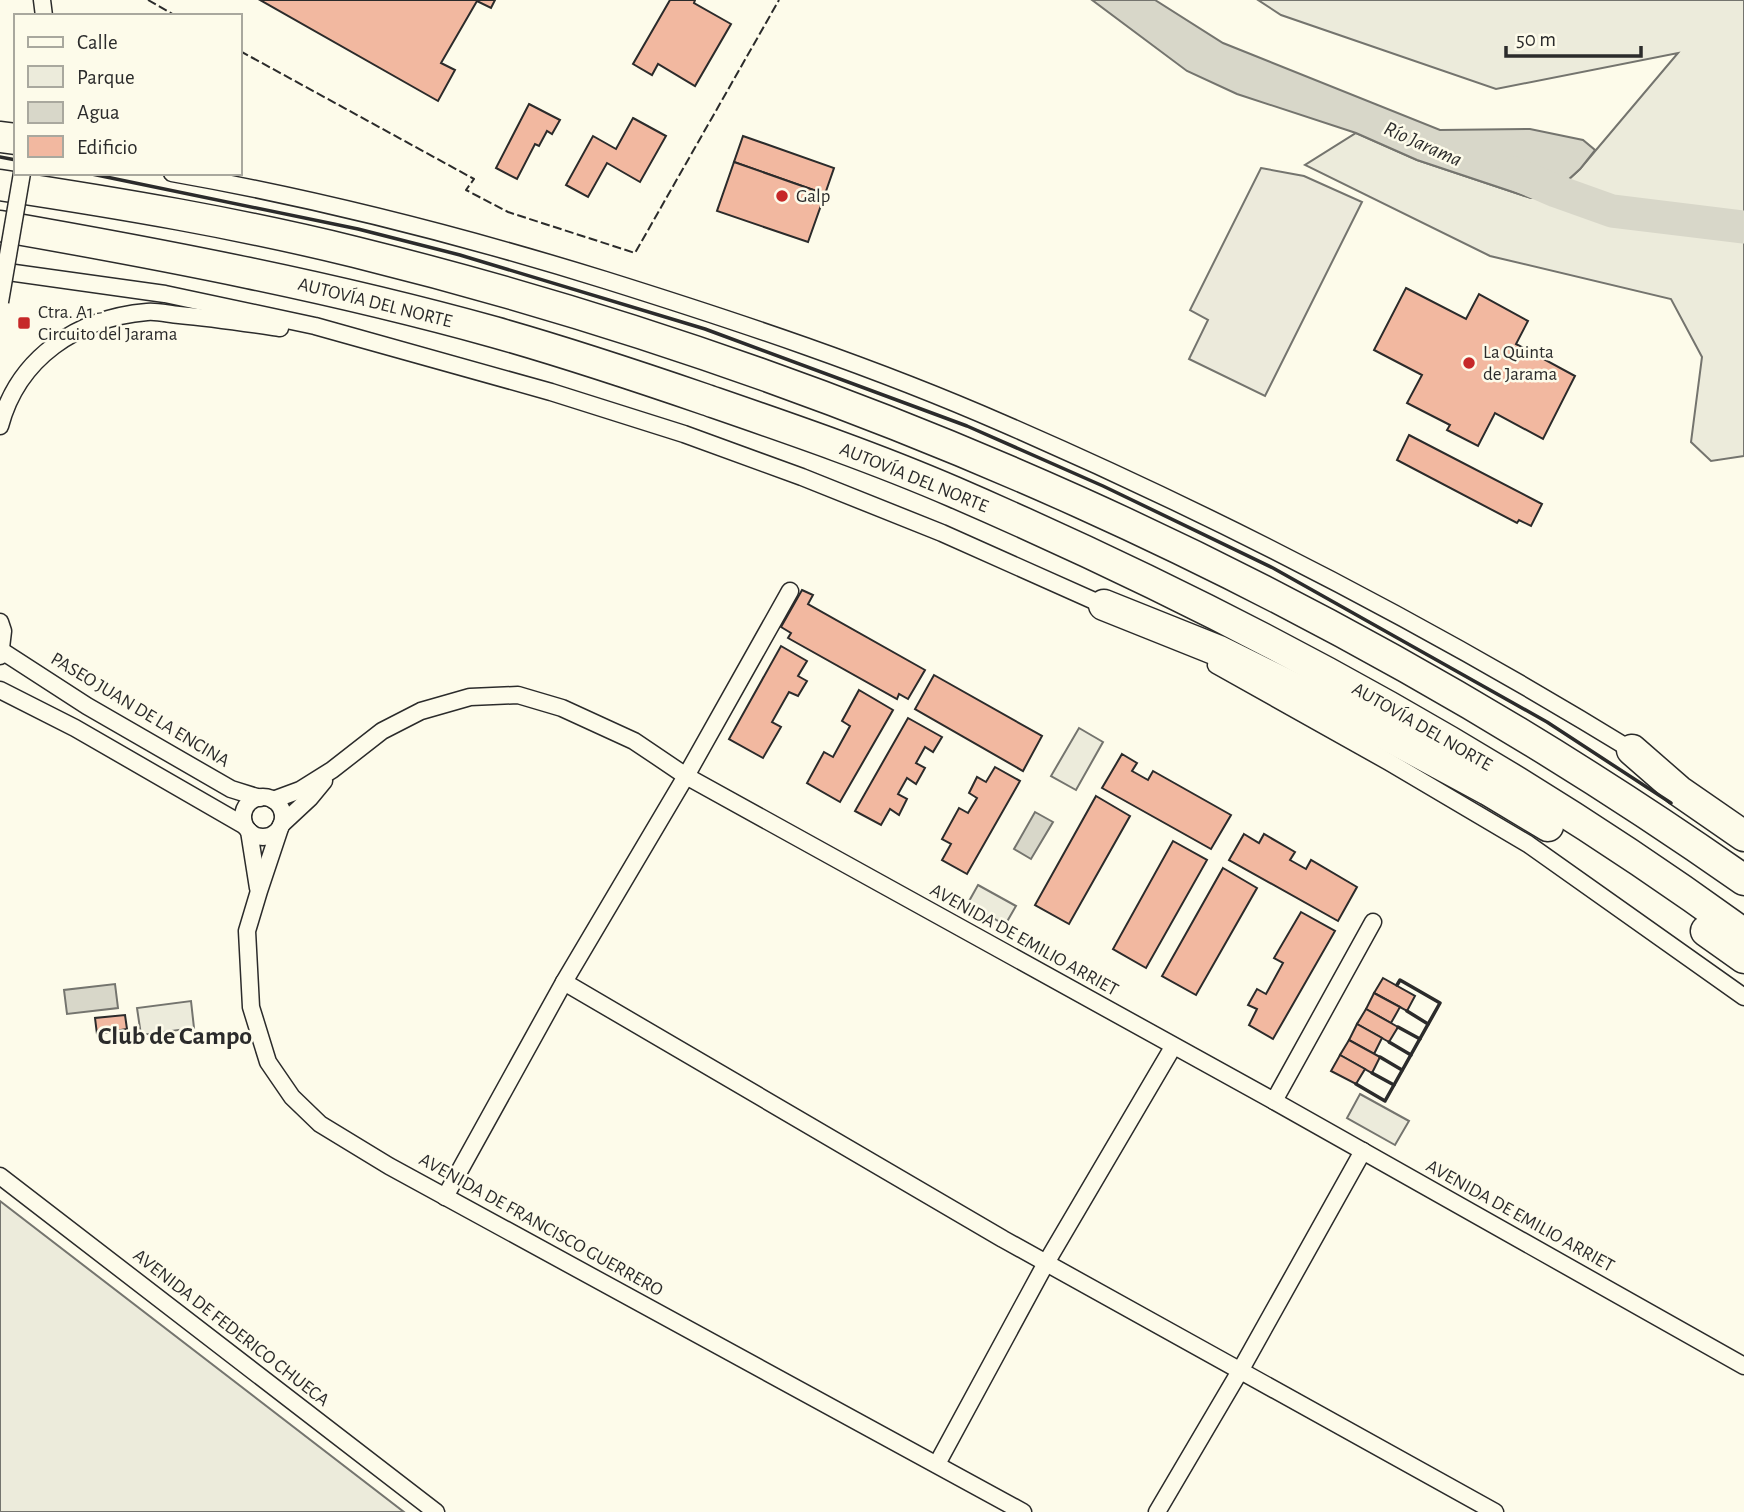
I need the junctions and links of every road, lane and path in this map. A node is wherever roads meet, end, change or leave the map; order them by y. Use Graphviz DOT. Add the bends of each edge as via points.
graph roads {
  1 [pos="22,175"];
  2 [pos="183,175"];
  3 [pos="202,175"];
  4 [pos="217,181"];
  5 [pos="0,185"];
  6 [pos="0,226"];
  7 [pos="0,271"];
  8 [pos="0,302"];
  9 [pos="418,355"];
  10 [pos="0,426"];
  11 [pos="790,591"];
  12 [pos="1104,605"];
  13 [pos="0,622"];
  14 [pos="1,653"];
  15 [pos="0,690"];
  16 [pos="1632,750"];
  17 [pos="332,770"];
  18 [pos="686,776"];
  19 [pos="267,799"];
  20 [pos="1744,820"];
  21 [pos="281,825"];
  22 [pos="247,828"];
  23 [pos="1744,836"];
  24 [pos="1744,880"];
  25 [pos="259,891"];
  26 [pos="1374,922"];
  27 [pos="1744,934"];
  28 [pos="1744,958"];
  29 [pos="564,982"];
  30 [pos="1744,997"];
  31 [pos="1173,1047"];
  32 [pos="1274,1101"];
  33 [pos="1363,1151"];
  34 [pos="0,1177"];
  35 [pos="445,1197"];
  36 [pos="1046,1263"];
  37 [pos="1744,1366"];
  38 [pos="1240,1371"];
  39 [pos="937,1464"];
  40 [pos="436,1512"];
  41 [pos="1023,1512"];
  42 [pos="1157,1512"];
  43 [pos="1495,1512"];
  1 -- 8 [label="street, bridge"];
  2 -- 4 [label="street"];
  3 -- 4 [label="street"];
  4 -- 16 [label="street" via="355,211 533,258 769,335 1000,422 1134,483 1353,593"];
  5 -- 24 [label="highway" via="262,231 455,278 698,351 960,449 1094,507 1359,639 1534,741"];
  6 -- 27 [label="highway, AUTOVÍA DEL NORTE" via="166,255 496,332 775,424 950,490 1148,579 1338,678 1617,846"];
  7 -- 9 [label="street" via="165,294 316,326"];
  9 -- 10 [label="street" via="286,329 148,312 110,319 49,349 28,368 11,394"];
  9 -- 12 [label="street" via="684,434 802,477"];
  11 -- 18 [label="street"];
  12 -- 28 [label="highway" via="1231,657 1488,790 1596,856"];
  12 -- 30 [label="street" via="1287,704 1528,844"];
  13 -- 14 [label="street"];
  14 -- 19 [label="street, PASEO JUAN DE LA ENCINA" via="231,789"];
  15 -- 22 [label="street"];
  16 -- 20 [label="street"];
  16 -- 23 [label="highway" via="1679,791"];
  17 -- 18 [label="street, AVENIDA DE EMILIO ARRIET" via="382,731 421,711 470,697 518,695 562,708 634,741"];
  17 -- 19 [label="street, AVENIDA DE EMILIO ARRIET" via="300,790"];
  17 -- 21 [label="street"];
  18 -- 29 [label="street"];
  18 -- 31 [label="street, AVENIDA DE EMILIO ARRIET"];
  19 -- 21 [label="street" via="282,812"];
  19 -- 22 [label="street" via="247,806"];
  21 -- 22 [label="street" via="267,837 254,835"];
  21 -- 25 [label="street"];
  22 -- 25 [label="street, AVENIDA DE FRANCISCO GUERRERO"];
  25 -- 35 [label="street, AVENIDA DE FRANCISCO GUERRERO" via="247,931 251,1007 268,1062 292,1097 320,1124"];
  26 -- 32 [label="street"];
  29 -- 35 [label="street"];
  29 -- 36 [label="street"];
  31 -- 32 [label="street, AVENIDA DE EMILIO ARRIET"];
  31 -- 36 [label="street"];
  32 -- 33 [label="street, AVENIDA DE EMILIO ARRIET"];
  33 -- 37 [label="street, AVENIDA DE EMILIO ARRIET"];
  33 -- 38 [label="street"];
  34 -- 40 [label="street, AVENIDA DE FEDERICO CHUECA"];
  35 -- 39 [label="street, AVENIDA DE FRANCISCO GUERRERO"];
  36 -- 38 [label="street"];
  36 -- 39 [label="street"];
  38 -- 42 [label="street"];
  38 -- 43 [label="street"];
  39 -- 41 [label="street, AVENIDA DE FRANCISCO GUERRERO"];
}
